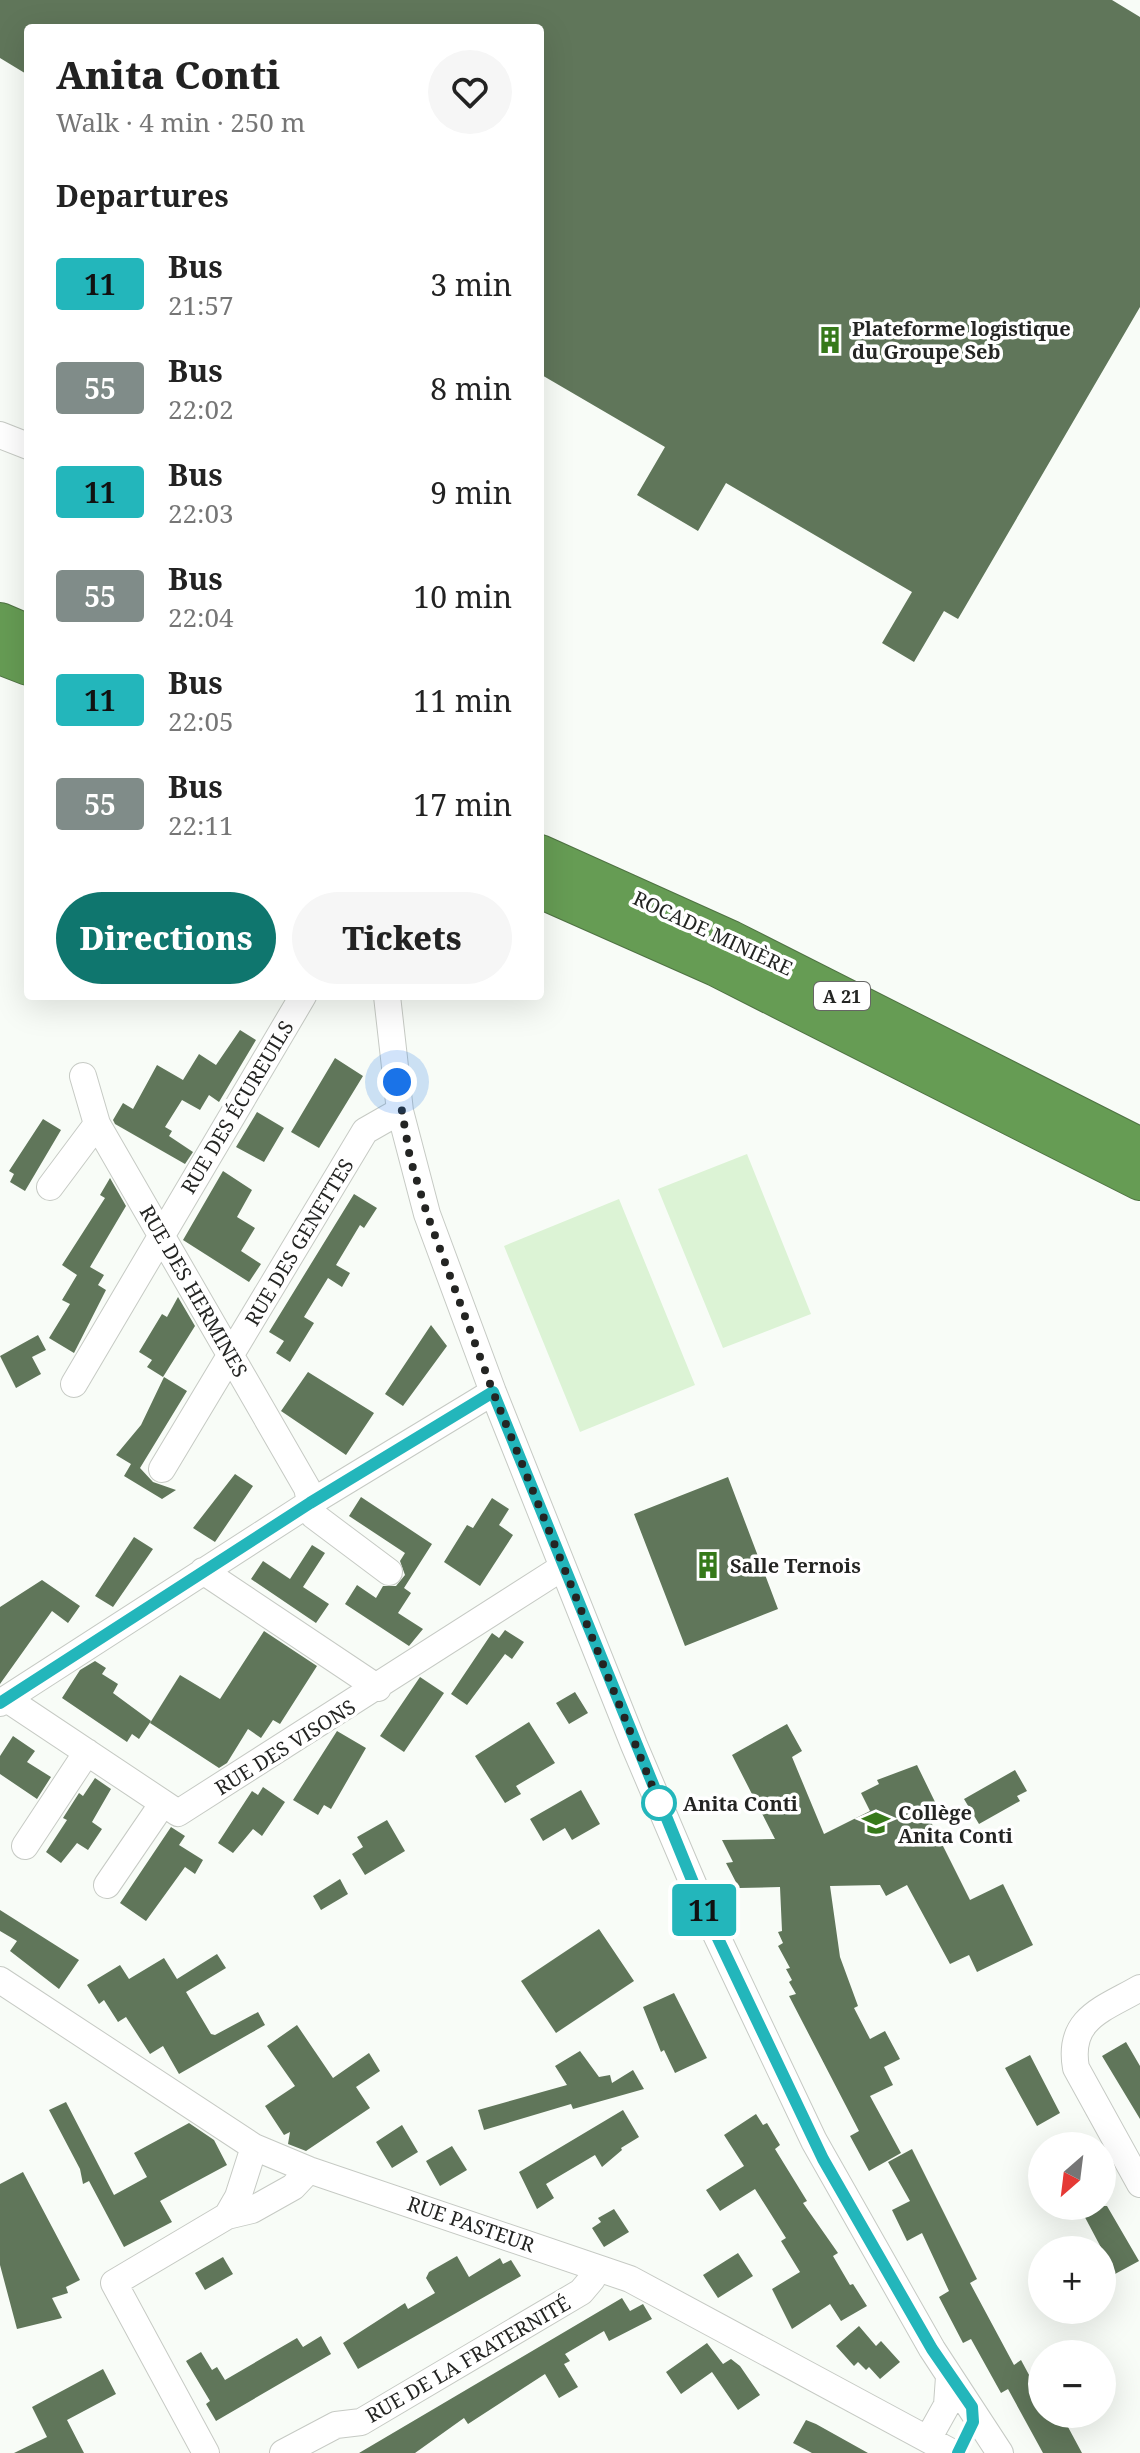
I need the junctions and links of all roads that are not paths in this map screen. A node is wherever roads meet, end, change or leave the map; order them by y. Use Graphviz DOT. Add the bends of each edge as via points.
graph roads {
  1 [pos="0,435"];
  2 [pos="24,444"];
  3 [pos="0,622"];
  4 [pos="24,632"];
  5 [pos="0,655"];
  6 [pos="24,664"];
  7 [pos="544,856"];
  8 [pos="544,891"];
  9 [pos="301,1000"];
  10 [pos="387,1000"];
  11 [pos="83,1076"];
  12 [pos="400,1111"];
  13 [pos="97,1124"];
  14 [pos="1140,1147"];
  15 [pos="1140,1181"];
  16 [pos="50,1187"];
  17 [pos="162,1233"];
  18 [pos="231,1356"];
  19 [pos="74,1384"];
  20 [pos="493,1392"];
  21 [pos="162,1469"];
  22 [pos="310,1503"];
  23 [pos="563,1567"];
  24 [pos="203,1571"];
  25 [pos="389,1572"];
  26 [pos="378,1688"];
  27 [pos="3,1701"];
  28 [pos="87,1752"];
  29 [pos="163,1803"];
  30 [pos="25,1846"];
  31 [pos="107,1885"];
  32 [pos="0,1980"];
  33 [pos="1140,1988"];
  34 [pos="254,2147"];
  35 [pos="309,2170"];
  36 [pos="1140,2184"];
  37 [pos="227,2216"];
  38 [pos="594,2267"];
  39 [pos="949,2377"];
  40 [pos="972,2407"];
  41 [pos="942,2449"];
  42 [pos="206,2453"];
  43 [pos="283,2453"];
  44 [pos="1000,2453"];
  1 -- 2 [label="street"];
  3 -- 4 [label="highway"];
  5 -- 6 [label="highway"];
  7 -- 14 [label="highway, ROCADE MINIÈRE / A 21" via="731,940"];
  8 -- 15 [label="highway, ROCADE MINIÈRE / A 21" via="716,967"];
  9 -- 17 [label="street, RUE DES ÉCUREUILS"];
  10 -- 12 [label="street"];
  11 -- 13 [label="street, RUE DES HERMINES"];
  12 -- 18 [label="street, RUE DES GENETTES" via="365,1131"];
  12 -- 20 [label="street" via="427,1214"];
  13 -- 16 [label="street"];
  13 -- 17 [label="street, RUE DES HERMINES"];
  17 -- 18 [label="street, RUE DES HERMINES"];
  17 -- 19 [label="street, RUE DES ÉCUREUILS"];
  18 -- 21 [label="street, RUE DES GENETTES"];
  18 -- 22 [label="street, RUE DES HERMINES" via="307,1488"];
  20 -- 22 [label="street"];
  20 -- 23 [label="street"];
  22 -- 24 [label="street"];
  22 -- 25 [label="street, RUE DES HERMINES" via="313,1515"];
  23 -- 26 [label="street, RUE DES VISONS"];
  23 -- 39 [label="street" via="703,1907 784,2078 864,2234"];
  24 -- 26 [label="street"];
  24 -- 27 [label="street"];
  26 -- 29 [label="street, RUE DES VISONS" via="178,1813"];
  27 -- 28 [label="street"];
  28 -- 29 [label="street"];
  28 -- 30 [label="street"];
  29 -- 31 [label="street"];
  32 -- 34 [label="street, RUE PASTEUR"];
  33 -- 36 [label="street" via="1088,2018 1073,2050 1076,2068"];
  34 -- 35 [label="street, RUE PASTEUR"];
  34 -- 37 [label="street"];
  35 -- 37 [label="street" via="293,2187 252,2210"];
  35 -- 38 [label="street, RUE PASTEUR"];
  37 -- 42 [label="street" via="114,2283"];
  38 -- 41 [label="street, RUE PASTEUR" via="630,2279"];
  38 -- 43 [label="street, RUE DE LA FRATERNITÉ" via="581,2292 361,2422 336,2425"];
  39 -- 40 [label="street"];
  39 -- 41 [label="street"];
  40 -- 41 [label="street" via="973,2422"];
  40 -- 44 [label="street"];
}
